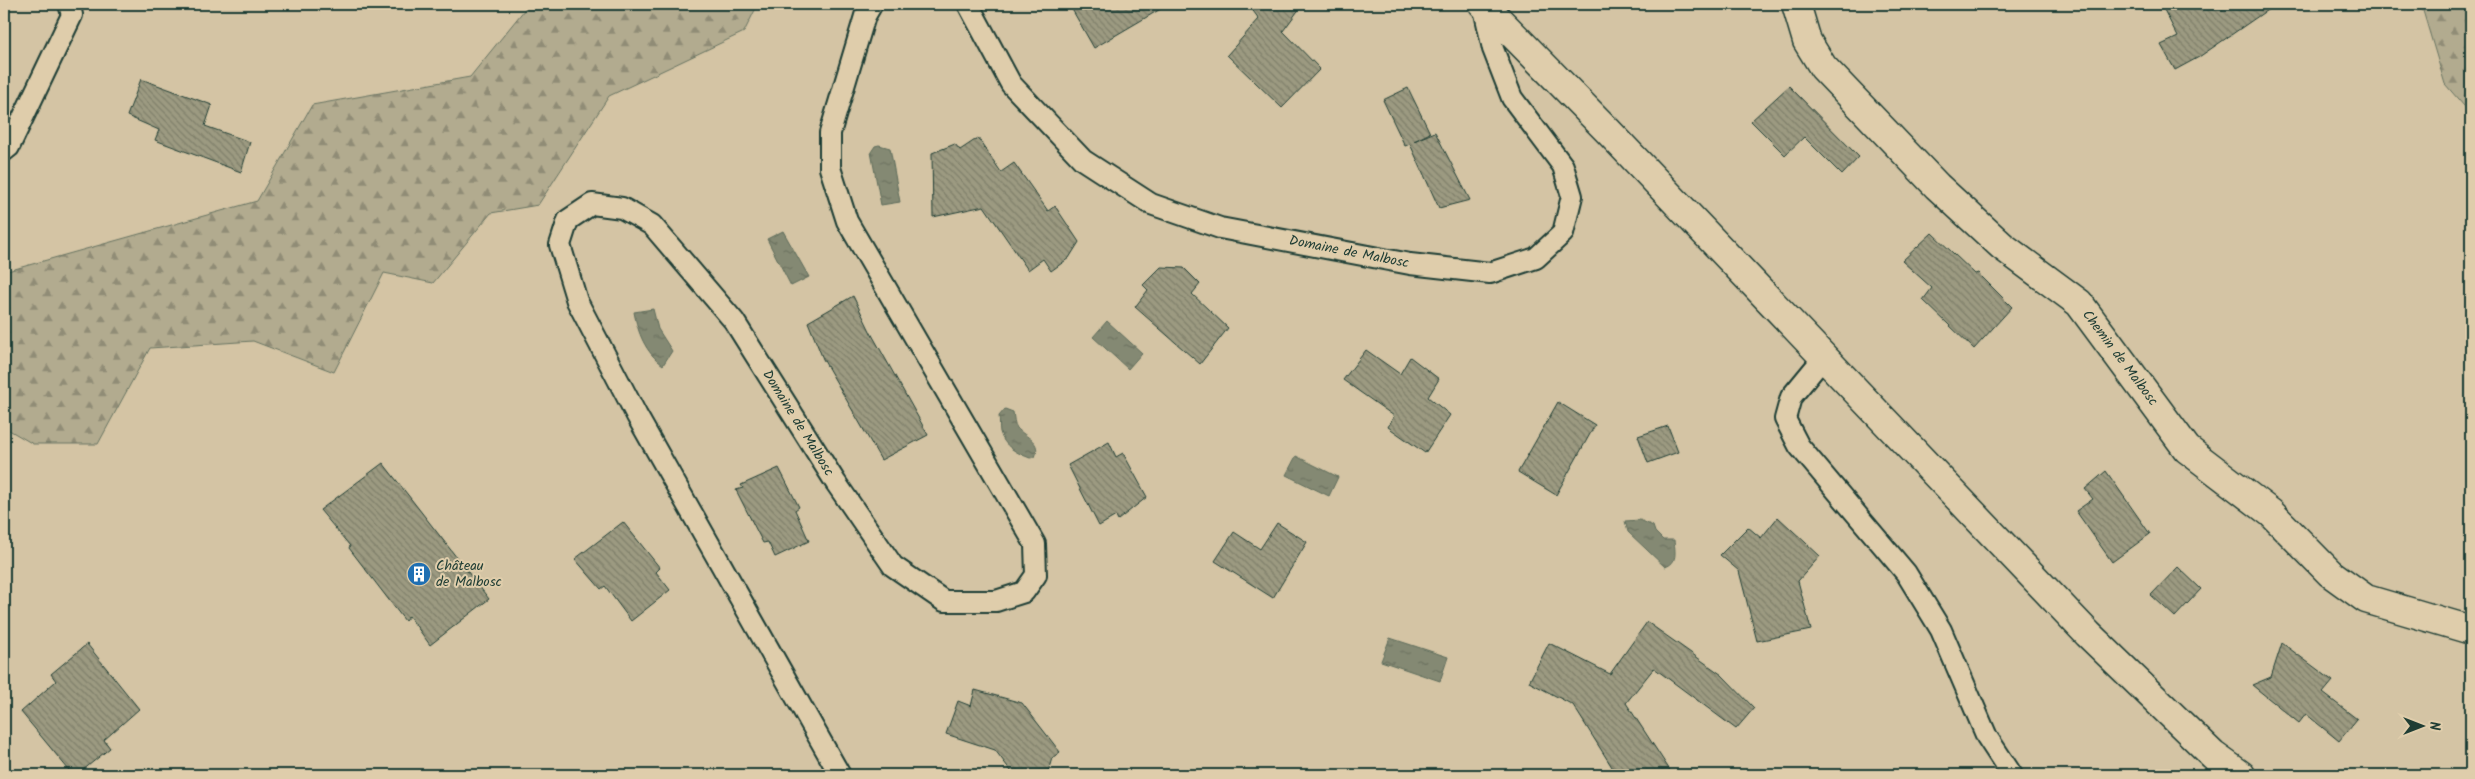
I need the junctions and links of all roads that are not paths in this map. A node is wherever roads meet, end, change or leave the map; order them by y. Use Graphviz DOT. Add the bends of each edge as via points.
graph roads {
  1 [pos="69,4"];
  2 [pos="872,4"];
  3 [pos="968,4"];
  4 [pos="1483,4"];
  5 [pos="1796,4"];
  6 [pos="4,151"];
  7 [pos="1824,357"];
  8 [pos="2471,630"];
  9 [pos="840,775"];
  10 [pos="2012,775"];
  11 [pos="2241,775"];
  1 -- 6 [label="lane" via="72,15 9,148"];
  2 -- 9 [label="lane, Domaine de Malbosc" via="865,16 830,133 830,168 847,221 1035,544 1036,575 1024,592 996,601 944,601 893,566 836,483 734,321 652,225 622,208 592,204 568,220 560,246 577,301 633,408"];
  3 -- 4 [label="lane, Domaine de Malbosc" via="1012,84 1083,160 1151,204 1220,228 1410,264 1490,273 1536,258 1563,233 1572,196 1563,166 1512,98 1493,50"];
  4 -- 7 [label="main road"];
  5 -- 8 [label="main road, Chemin de Malbosc" via="1807,41 1823,67 1937,186 2002,246 2079,303 2187,449 2271,513 2330,573 2366,599"];
  7 -- 10 [label="lane" via="1791,396 1785,419 1799,446 1906,573 1942,630 1987,737"];
  7 -- 11 [label="main road" via="2088,634 2213,755"];
}
